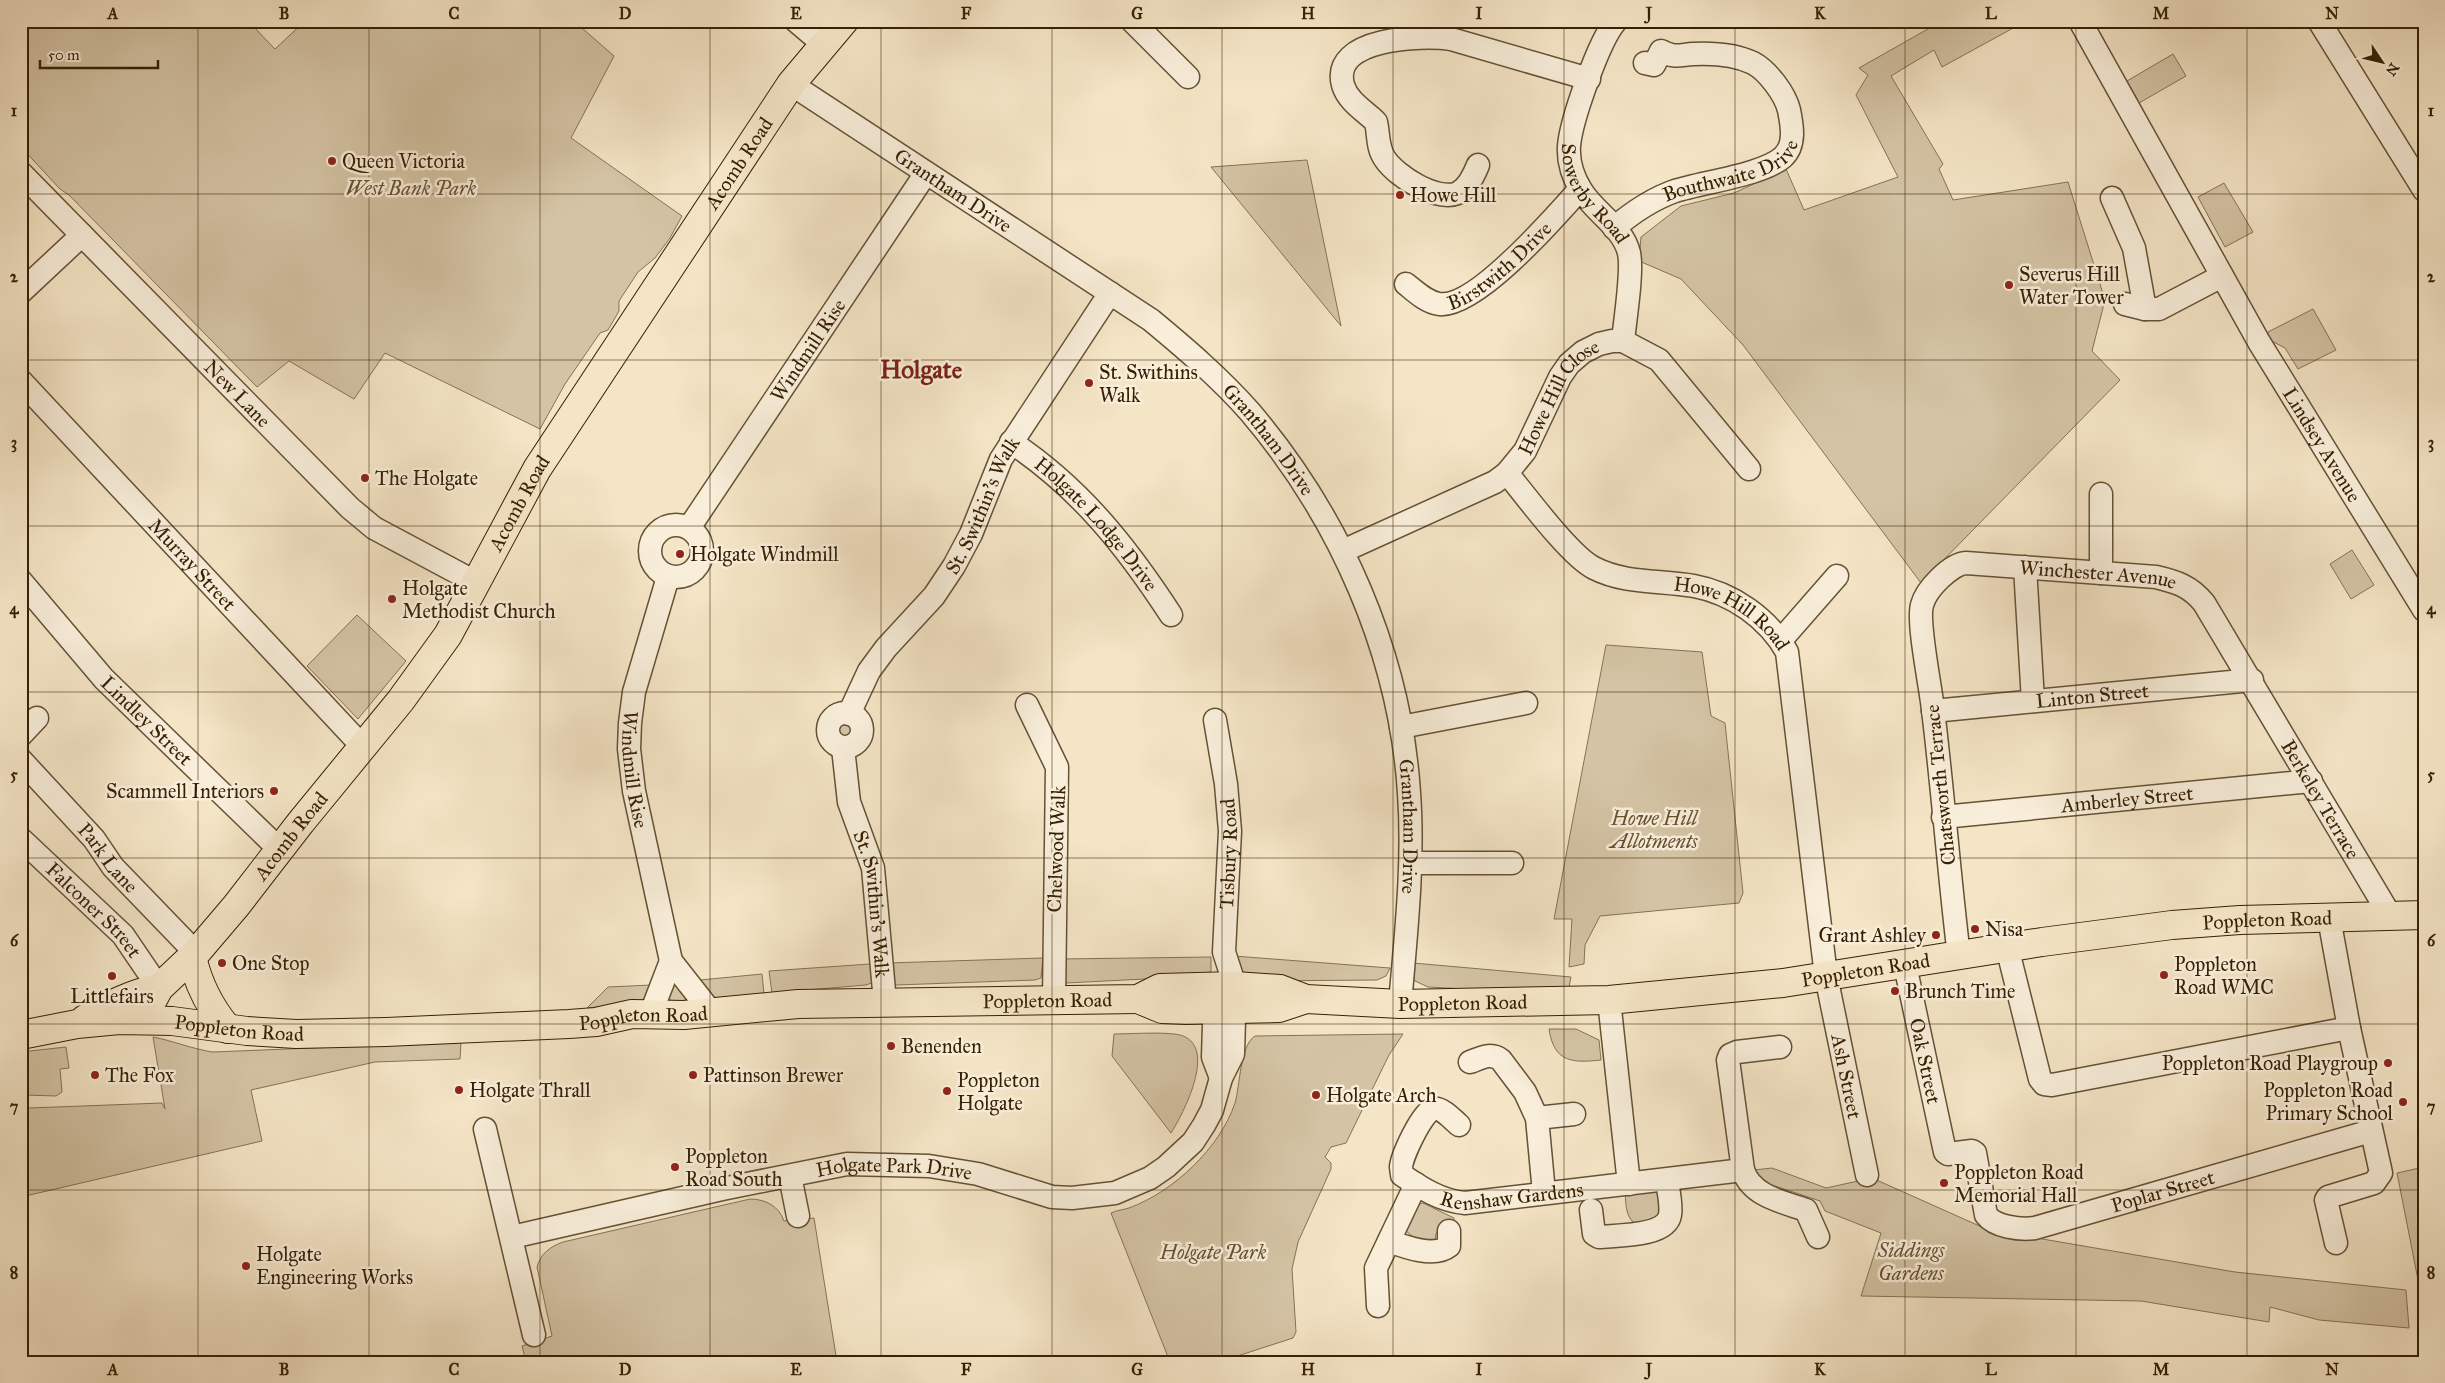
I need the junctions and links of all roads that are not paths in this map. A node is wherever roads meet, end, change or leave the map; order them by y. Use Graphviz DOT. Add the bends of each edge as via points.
graph roads {
  1 [pos="796,21"];
  2 [pos="844,21"];
  3 [pos="1132,21"];
  4 [pos="1616,21"];
  5 [pos="2080,21"];
  6 [pos="2319,21"];
  7 [pos="823,44"];
  8 [pos="1645,63"];
  9 [pos="1188,77"];
  10 [pos="1589,79"];
  11 [pos="791,84"];
  12 [pos="1478,165"];
  13 [pos="21,173"];
  14 [pos="926,173"];
  15 [pos="1580,189"];
  16 [pos="2424,190"];
  17 [pos="2112,198"];
  18 [pos="1614,228"];
  19 [pos="82,235"];
  20 [pos="2222,276"];
  21 [pos="1406,284"];
  22 [pos="21,292"];
  23 [pos="1110,293"];
  24 [pos="1623,341"];
  25 [pos="21,381"];
  26 [pos="1011,442"];
  27 [pos="1749,468"];
  28 [pos="1507,473"];
  29 [pos="2101,494"];
  30 [pos="689,528"];
  31 [pos="1343,552"];
  32 [pos="2025,567"];
  33 [pos="2101,573"];
  34 [pos="1837,575"];
  35 [pos="668,577"];
  36 [pos="21,581"];
  37 [pos="476,583"];
  38 [pos="2424,610"];
  39 [pos="1921,614"];
  40 [pos="1171,615"];
  41 [pos="1781,640"];
  42 [pos="2252,680"];
  43 [pos="2033,700"];
  44 [pos="1526,703"];
  45 [pos="1028,705"];
  46 [pos="1933,711"];
  47 [pos="37,718"];
  48 [pos="1215,720"];
  49 [pos="1401,727"];
  50 [pos="21,735"];
  51 [pos="363,747"];
  52 [pos="21,760"];
  53 [pos="2312,781"];
  54 [pos="1943,817"];
  55 [pos="21,839"];
  56 [pos="280,850"];
  57 [pos="1411,863"];
  58 [pos="1512,863"];
  59 [pos="2424,915"];
  60 [pos="2391,916"];
  61 [pos="2329,918"];
  62 [pos="2008,947"];
  63 [pos="194,955"];
  64 [pos="1959,956"];
  65 [pos="671,961"];
  66 [pos="1905,964"];
  67 [pos="1826,976"];
  68 [pos="159,988"];
  69 [pos="1225,998"];
  70 [pos="1609,1000"];
  71 [pos="1054,1001"];
  72 [pos="885,1002"];
  73 [pos="1400,1004"];
  74 [pos="711,1012"];
  75 [pos="651,1013"];
  76 [pos="149,1020"];
  77 [pos="77,1024"];
  78 [pos="2348,1028"];
  79 [pos="228,1029"];
  80 [pos="21,1035"];
  81 [pos="1780,1047"];
  82 [pos="1470,1062"];
  83 [pos="1574,1114"];
  84 [pos="1537,1118"];
  85 [pos="1460,1125"];
  86 [pos="486,1129"];
  87 [pos="2372,1131"];
  88 [pos="1948,1154"];
  89 [pos="1743,1170"];
  90 [pos="1867,1175"];
  91 [pos="790,1176"];
  92 [pos="1409,1180"];
  93 [pos="1668,1180"];
  94 [pos="1629,1184"];
  95 [pos="1544,1193"];
  96 [pos="1591,1210"];
  97 [pos="798,1216"];
  98 [pos="1449,1231"];
  99 [pos="512,1237"];
  100 [pos="1818,1238"];
  101 [pos="1389,1241"];
  102 [pos="2336,1243"];
  103 [pos="1378,1306"];
  104 [pos="534,1335"];
  1 -- 7 [label="street"];
  2 -- 7 [label="main road, Acomb Road"];
  3 -- 9 [label="street"];
  4 -- 10 [label="street, Sowerby Road"];
  5 -- 20 [label="street, Lindsey Avenue"];
  6 -- 16 [label="street"];
  7 -- 11 [label="main road, Acomb Road"];
  8 -- 18 [label="street, Bouthwaite Drive" via="1654,65 1661,51 1671,56 1722,54 1755,64 1779,90 1788,106 1791,142 1783,158 1772,164 1675,191 1637,209"];
  10 -- 12 [label="street" via="1434,36 1384,42 1352,57 1342,76 1343,86 1356,106 1376,122 1380,152 1391,167 1415,184 1446,194 1458,193 1467,186"];
  10 -- 15 [label="street, Sowerby Road" via="1569,146 1573,173"];
  11 -- 14 [label="street, Grantham Drive"];
  11 -- 37 [label="main road, Acomb Road" via="537,469"];
  13 -- 19 [label="street, New Lane"];
  14 -- 23 [label="street, Grantham Drive"];
  14 -- 30 [label="street, Windmill Rise"];
  15 -- 18 [label="street, Sowerby Road"];
  15 -- 21 [label="street, Birstwith Drive" via="1501,270 1458,300 1440,304 1428,301"];
  17 -- 20 [label="street" via="2134,248 2135,306 2159,309"];
  18 -- 24 [label="street, Sowerby Road" via="1626,244 1630,260"];
  19 -- 22 [label="street"];
  19 -- 37 [label="street, New Lane" via="350,508 374,528"];
  20 -- 38 [label="street, Lindsey Avenue"];
  23 -- 26 [label="street, St. Swithin's Walk"];
  23 -- 31 [label="street, Grantham Drive" via="1187,349 1249,412 1300,480"];
  24 -- 27 [label="street, Howe Hill Close" via="1659,360"];
  24 -- 28 [label="street, Howe Hill Close" via="1599,344 1569,364 1525,450"];
  25 -- 51 [label="street, Murray Street"];
  26 -- 40 [label="street, Holgate Lodge Drive" via="1079,495 1147,578"];
  26 -- 72 [label="street, St. Swithin's Walk" via="954,566 934,596 869,670 850,714 859,721 862,732 855,745 843,748 849,802 873,868"];
  28 -- 31 [label="street, Howe Hill Close" via="1495,482"];
  28 -- 41 [label="street, Howe Hill Road" via="1566,542 1592,567 1624,578 1711,590 1743,606"];
  29 -- 33 [label="street"];
  30 -- 35 [label="street" via="703,549 698,566 685,576"];
  30 -- 35 [label="street" via="666,527 659,531 650,545 649,553 655,568"];
  31 -- 49 [label="street, Grantham Drive" via="1379,642"];
  32 -- 33 [label="street, Winchester Avenue"];
  32 -- 39 [label="street, Winchester Avenue" via="1959,564 1952,567 1926,595"];
  32 -- 43 [label="street"];
  33 -- 42 [label="street, Winchester Avenue" via="2156,577 2185,584 2204,603"];
  34 -- 41 [label="street"];
  35 -- 65 [label="street, Windmill Rise" via="634,692 630,749 634,791"];
  36 -- 56 [label="street, Lindley Street" via="104,679"];
  37 -- 51 [label="main road, Acomb Road" via="448,635"];
  39 -- 46 [label="street, Chatsworth Terrace"];
  41 -- 67 [label="street, Howe Hill Road" via="1790,663"];
  42 -- 43 [label="street, Linton Street"];
  42 -- 53 [label="street, Berkeley Terrace"];
  43 -- 46 [label="street, Linton Street"];
  44 -- 49 [label="street"];
  45 -- 71 [label="street, Chelwood Walk" via="1057,767"];
  46 -- 54 [label="street, Chatsworth Terrace"];
  47 -- 50 [label="street"];
  48 -- 69 [label="street, Tisbury Road" via="1230,831"];
  49 -- 57 [label="street, Grantham Drive" via="1409,791"];
  51 -- 56 [label="main road, Acomb Road"];
  52 -- 63 [label="street, Park Lane"];
  53 -- 54 [label="street, Amberley Street"];
  53 -- 60 [label="street, Berkeley Terrace"];
  54 -- 64 [label="street, Chatsworth Terrace"];
  55 -- 68 [label="street, Falconer Street" via="123,935"];
  56 -- 63 [label="main road, Acomb Road"];
  57 -- 58 [label="street"];
  57 -- 73 [label="street, Grantham Drive"];
  59 -- 60 [label="main road, Poppleton Road"];
  60 -- 61 [label="main road, Poppleton Road"];
  61 -- 62 [label="main road, Poppleton Road" via="2172,925"];
  61 -- 78 [label="street"];
  62 -- 64 [label="main road, Poppleton Road"];
  62 -- 78 [label="street" via="2040,1079 2044,1084 2062,1084"];
  63 -- 68 [label="main road, Acomb Road"];
  63 -- 79 [label="main road" via="198,978"];
  64 -- 66 [label="main road, Poppleton Road"];
  65 -- 74 [label="street, Windmill Rise"];
  65 -- 75 [label="street"];
  66 -- 67 [label="main road, Poppleton Road"];
  66 -- 88 [label="street, Oak Street"];
  67 -- 70 [label="main road, Poppleton Road"];
  67 -- 90 [label="street, Ash Street"];
  68 -- 76 [label="main road, Acomb Road" via="149,1007"];
  68 -- 77 [label="main road" via="138,992 115,1002"];
  69 -- 71 [label="main road, Poppleton Road" via="1162,1010 1138,999"];
  69 -- 73 [label="main road, Poppleton Road" via="1279,1008 1306,999"];
  69 -- 91 [label="street, Holgate Park Drive" via="1233,1054 1221,1078 1212,1110 1193,1142 1180,1156 1150,1178 1115,1193 1052,1197 978,1174 887,1163 847,1164"];
  70 -- 73 [label="main road, Poppleton Road"];
  70 -- 94 [label="street"];
  71 -- 72 [label="main road, Poppleton Road"];
  72 -- 74 [label="main road, Poppleton Road"];
  74 -- 75 [label="main road, Poppleton Road" via="673,1016"];
  75 -- 79 [label="main road, Poppleton Road" via="569,1024 386,1032 296,1034"];
  76 -- 77 [label="main road, Poppleton Road"];
  76 -- 79 [label="main road, Poppleton Road"];
  77 -- 80 [label="main road"];
  78 -- 87 [label="street"];
  81 -- 89 [label="street" via="1736,1052 1728,1060"];
  82 -- 84 [label="street" via="1489,1056 1501,1060 1525,1092"];
  83 -- 84 [label="street"];
  84 -- 95 [label="street"];
  85 -- 92 [label="street" via="1440,1110 1425,1113 1400,1167"];
  86 -- 99 [label="street"];
  87 -- 88 [label="street, Poplar Street" via="2029,1229 1991,1221 1986,1214 1975,1152"];
  87 -- 102 [label="street" via="2381,1173 2374,1183 2326,1200"];
  89 -- 93 [label="street, Renshaw Gardens"];
  89 -- 100 [label="street" via="1745,1178 1754,1187 1806,1210"];
  91 -- 97 [label="street"];
  91 -- 99 [label="street, Holgate Park Drive"];
  92 -- 95 [label="street, Renshaw Gardens" via="1444,1200 1455,1202"];
  92 -- 101 [label="street"];
  93 -- 94 [label="street, Renshaw Gardens"];
  93 -- 96 [label="street" via="1671,1215 1657,1231 1598,1237 1594,1234"];
  94 -- 95 [label="street, Renshaw Gardens"];
  98 -- 101 [label="street" via="1449,1246 1437,1250 1404,1247"];
  99 -- 104 [label="street"];
  101 -- 103 [label="street" via="1376,1268"];
}
